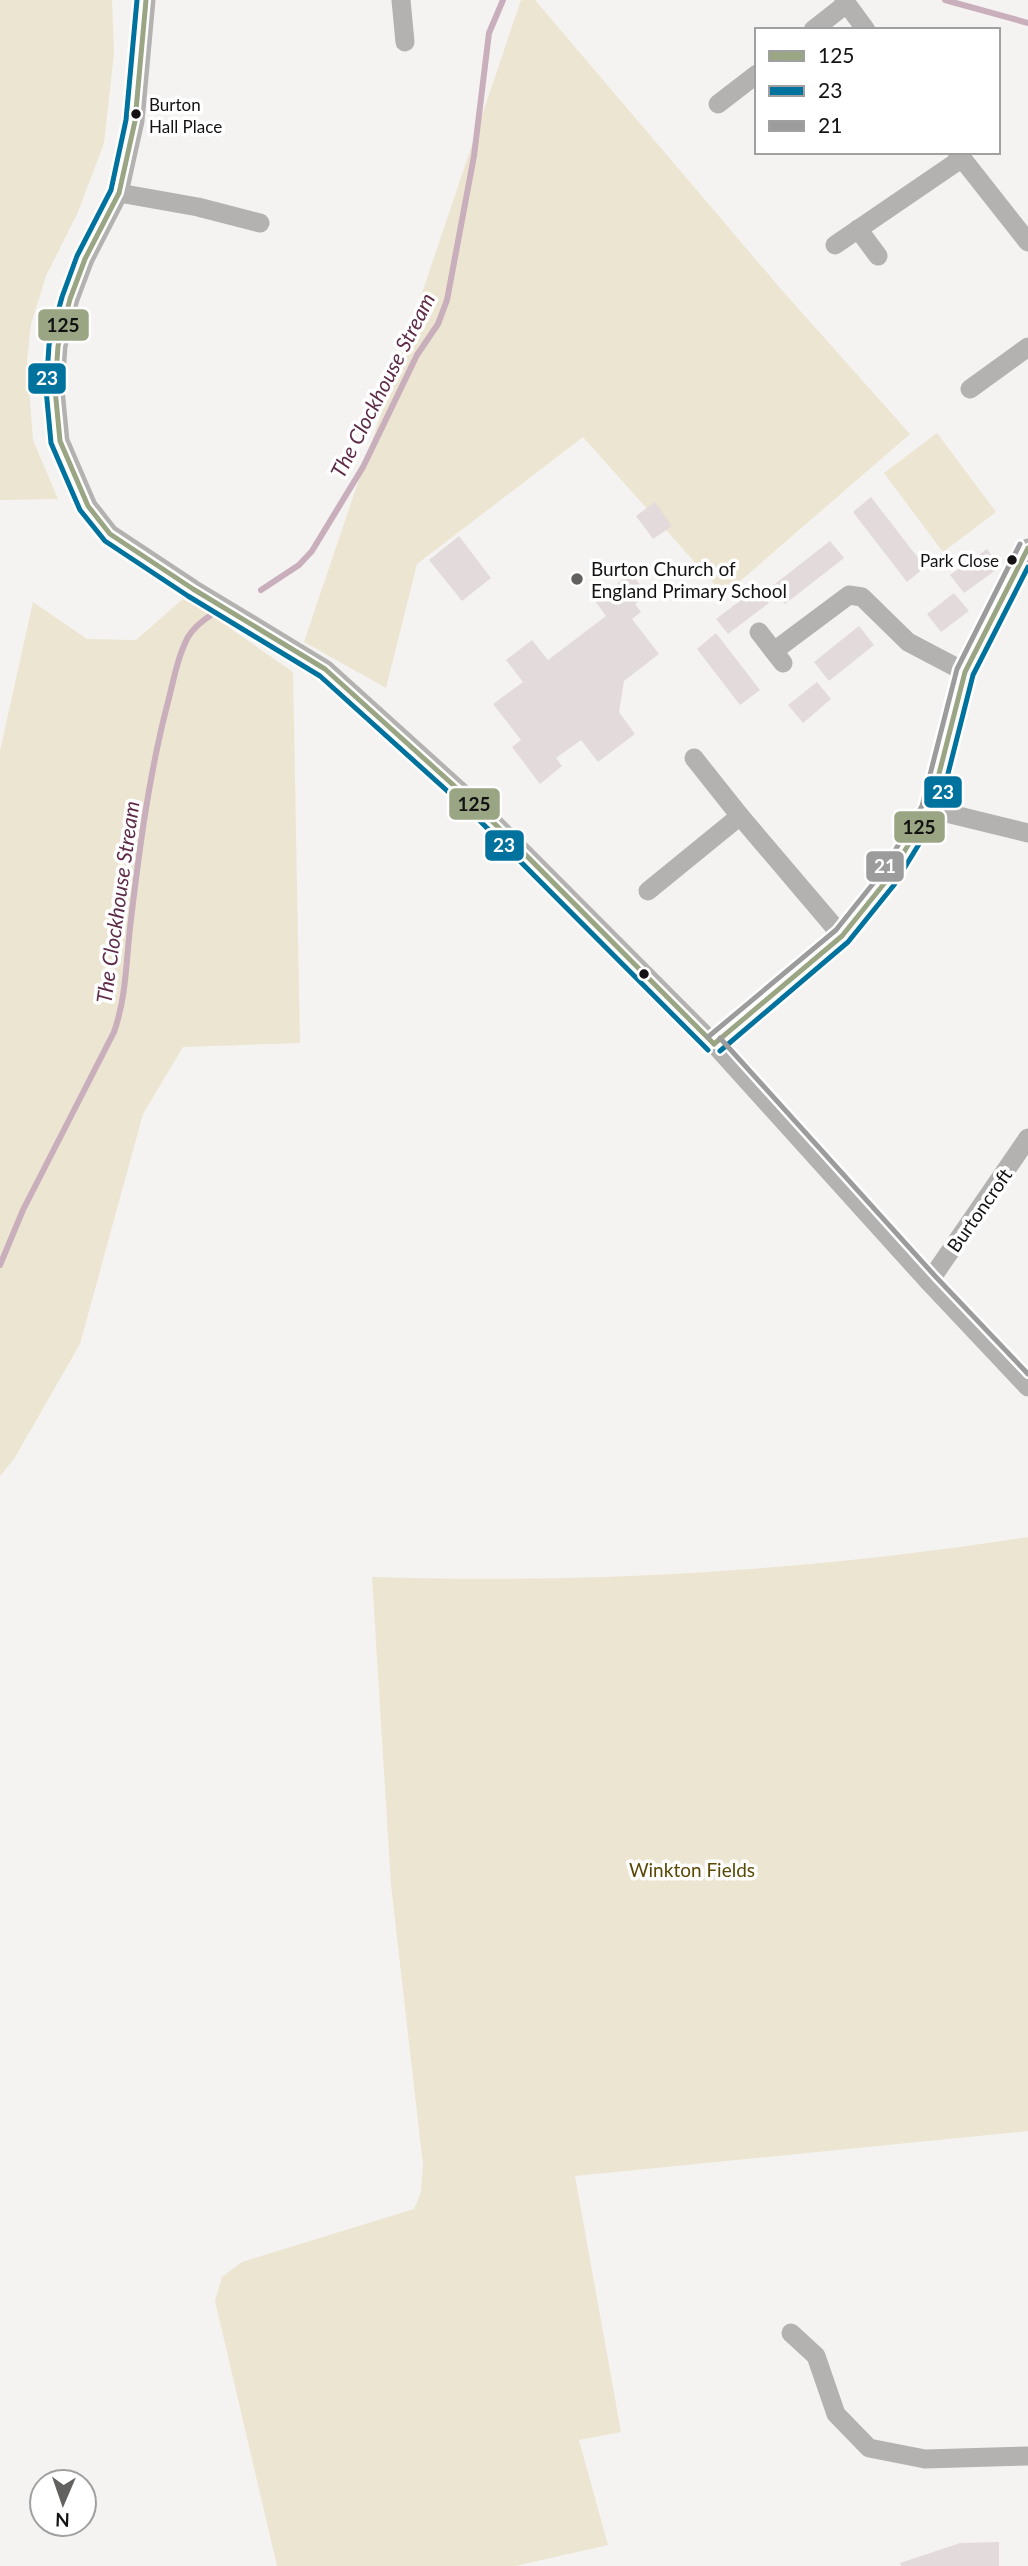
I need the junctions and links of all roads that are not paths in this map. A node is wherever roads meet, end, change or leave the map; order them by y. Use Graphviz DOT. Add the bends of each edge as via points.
graph roads {
  1 [pos="146,0"];
  2 [pos="401,0"];
  3 [pos="845,2"];
  4 [pos="815,28"];
  5 [pos="864,28"];
  6 [pos="405,42"];
  7 [pos="755,76"];
  8 [pos="718,104"];
  9 [pos="959,155"];
  10 [pos="119,193"];
  11 [pos="260,223"];
  12 [pos="858,229"];
  13 [pos="1028,242"];
  14 [pos="835,245"];
  15 [pos="878,256"];
  16 [pos="1028,347"];
  17 [pos="970,389"];
  18 [pos="1028,548"];
  19 [pos="759,632"];
  20 [pos="965,672"];
  21 [pos="694,758"];
  22 [pos="930,809"];
  23 [pos="740,816"];
  24 [pos="1028,833"];
  25 [pos="648,891"];
  26 [pos="842,936"];
  27 [pos="714,1044"];
  28 [pos="1028,1138"];
  29 [pos="929,1282"];
  30 [pos="1028,1387"];
  31 [pos="791,2333"];
  32 [pos="1028,2456"];
  1 -- 10 [label="street" via="135,121"];
  2 -- 6 [label="street"];
  3 -- 4 [label="street"];
  3 -- 5 [label="street"];
  7 -- 8 [label="street"];
  9 -- 12 [label="street"];
  9 -- 13 [label="street"];
  10 -- 11 [label="street"];
  10 -- 27 [label="street" via="85,259 58,345 55,389 60,442 88,506 110,534 325,669 481,810"];
  12 -- 14 [label="street"];
  12 -- 15 [label="street"];
  16 -- 17 [label="street"];
  18 -- 20 [label="street"];
  19 -- 20 [label="street" via="779,657 849,595 862,597 908,642"];
  20 -- 22 [label="street"];
  21 -- 23 [label="street"];
  22 -- 24 [label="street"];
  22 -- 26 [label="street" via="887,880"];
  23 -- 25 [label="street"];
  23 -- 26 [label="street"];
  26 -- 27 [label="street"];
  27 -- 29 [label="street"];
  28 -- 29 [label="street, Burtoncroft"];
  29 -- 30 [label="street"];
  31 -- 32 [label="street" via="816,2356 836,2414 869,2448 925,2459"];
}
